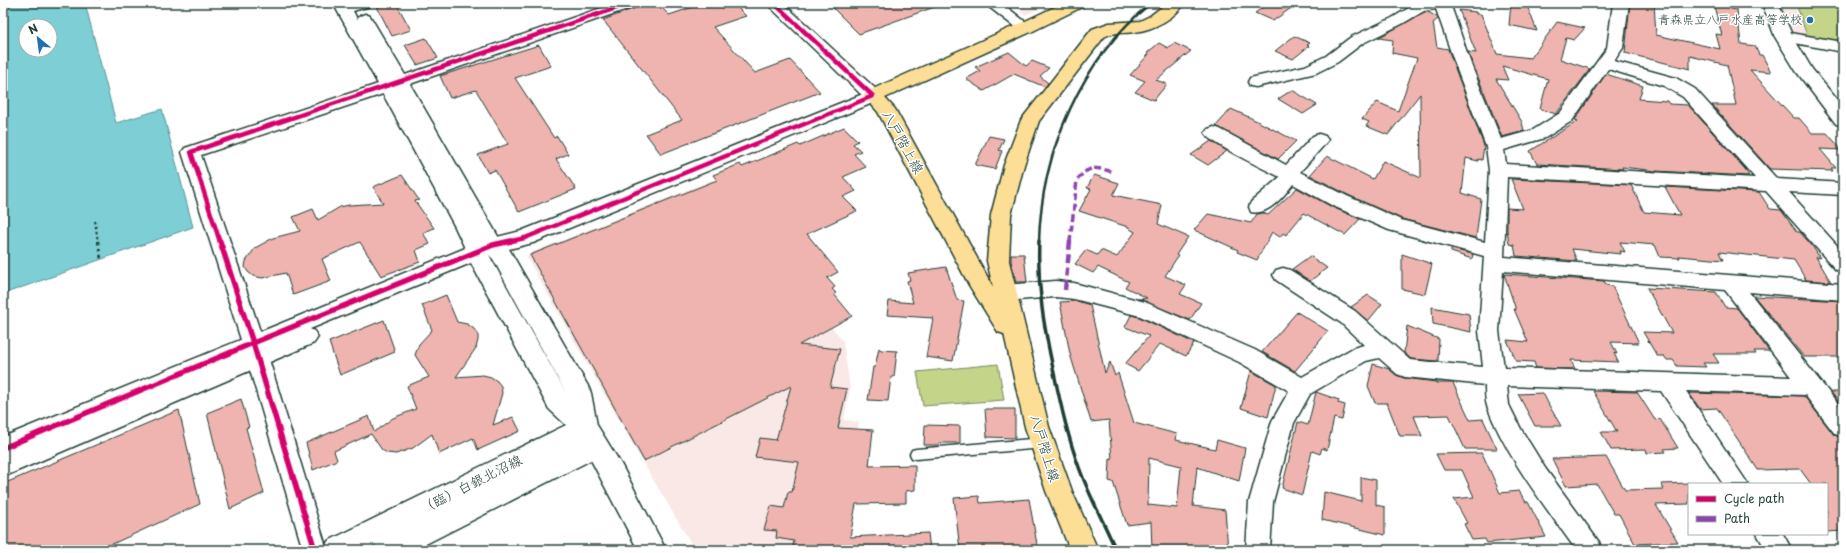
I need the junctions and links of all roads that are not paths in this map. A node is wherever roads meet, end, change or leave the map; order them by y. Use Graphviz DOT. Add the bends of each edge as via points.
graph roads {
  1 [pos="631,3"];
  2 [pos="774,3"];
  3 [pos="992,3"];
  4 [pos="1076,3"];
  5 [pos="1177,3"];
  6 [pos="1621,3"];
  7 [pos="1770,3"];
  8 [pos="1442,4"];
  9 [pos="352,5"];
  10 [pos="1025,28"];
  11 [pos="1784,37"];
  12 [pos="1843,47"];
  13 [pos="1605,63"];
  14 [pos="1256,82"];
  15 [pos="394,84"];
  16 [pos="874,96"];
  17 [pos="1843,120"];
  18 [pos="1214,133"];
  19 [pos="1319,140"];
  20 [pos="1495,147"];
  21 [pos="1498,170"];
  22 [pos="1290,175"];
  23 [pos="1772,186"];
  24 [pos="1843,189"];
  25 [pos="1258,207"];
  26 [pos="488,253"];
  27 [pos="1493,257"];
  28 [pos="1843,265"];
  29 [pos="1283,275"];
  30 [pos="1732,284"];
  31 [pos="1843,292"];
  32 [pos="1004,293"];
  33 [pos="1017,342"];
  34 [pos="1383,349"];
  35 [pos="256,350"];
  36 [pos="1494,377"];
  37 [pos="1667,382"];
  38 [pos="1810,386"];
  39 [pos="1302,388"];
  40 [pos="1843,428"];
  41 [pos="590,436"];
  42 [pos="1043,443"];
  43 [pos="3,448"];
  44 [pos="916,454"];
  45 [pos="3,466"];
  46 [pos="1735,483"];
  47 [pos="1771,535"];
  48 [pos="315,550"];
  49 [pos="338,550"];
  50 [pos="387,550"];
  51 [pos="652,550"];
  52 [pos="1084,550"];
  53 [pos="1258,550"];
  54 [pos="1590,550"];
  55 [pos="1780,550"];
  1 -- 15 [label="street"];
  2 -- 16 [label="street"];
  3 -- 10 [label="street"];
  4 -- 10 [label="main road, 八戸階上線"];
  5 -- 32 [label="main road, 八戸階上線" via="1156,20 1139,26 1106,28 1098,34 1030,120 1014,165 1001,215 998,261"];
  6 -- 13 [label="street" via="1615,48"];
  7 -- 11 [label="street"];
  8 -- 14 [label="street" via="1419,7 1397,21 1357,40 1332,59 1310,70"];
  8 -- 20 [label="street"];
  9 -- 15 [label="street"];
  10 -- 16 [label="main road, 八戸階上線"];
  11 -- 12 [label="street"];
  11 -- 17 [label="street" via="1805,71"];
  13 -- 20 [label="street" via="1566,117 1539,134"];
  13 -- 23 [label="street" via="1670,82 1689,93"];
  15 -- 26 [label="street" via="465,227"];
  15 -- 35 [label="street" via="191,152"];
  16 -- 26 [label="street"];
  16 -- 33 [label="main road, 八戸階上線" via="886,109 980,285"];
  18 -- 22 [label="street"];
  19 -- 22 [label="street" via="1292,169"];
  20 -- 21 [label="street"];
  21 -- 23 [label="street"];
  21 -- 27 [label="street"];
  22 -- 25 [label="street" via="1280,188"];
  22 -- 27 [label="street" via="1340,201 1396,225"];
  23 -- 24 [label="street"];
  23 -- 28 [label="street"];
  26 -- 35 [label="street"];
  26 -- 41 [label="street" via="558,402"];
  27 -- 30 [label="street"];
  27 -- 36 [label="street" via="1489,331"];
  29 -- 34 [label="street" via="1348,317"];
  30 -- 31 [label="street"];
  30 -- 38 [label="street"];
  32 -- 33 [label="main road, 八戸階上線"];
  32 -- 39 [label="street" via="1074,290 1145,310 1247,356"];
  33 -- 42 [label="main road, 八戸階上線"];
  34 -- 36 [label="street" via="1406,368"];
  34 -- 39 [label="street" via="1361,354"];
  35 -- 43 [label="street"];
  35 -- 45 [label="street"];
  35 -- 48 [label="street"];
  36 -- 37 [label="street"];
  36 -- 54 [label="street" via="1498,405 1513,436"];
  37 -- 38 [label="street"];
  37 -- 46 [label="street"];
  38 -- 40 [label="street"];
  39 -- 53 [label="street" via="1283,421 1261,502"];
  41 -- 49 [label="street, （臨）白銀北沼線"];
  41 -- 50 [label="street, （臨）白銀北沼線"];
  41 -- 51 [label="street" via="612,472"];
  42 -- 44 [label="lane"];
  42 -- 52 [label="main road, 八戸階上線" via="1059,491"];
  47 -- 55 [label="street"];
}
